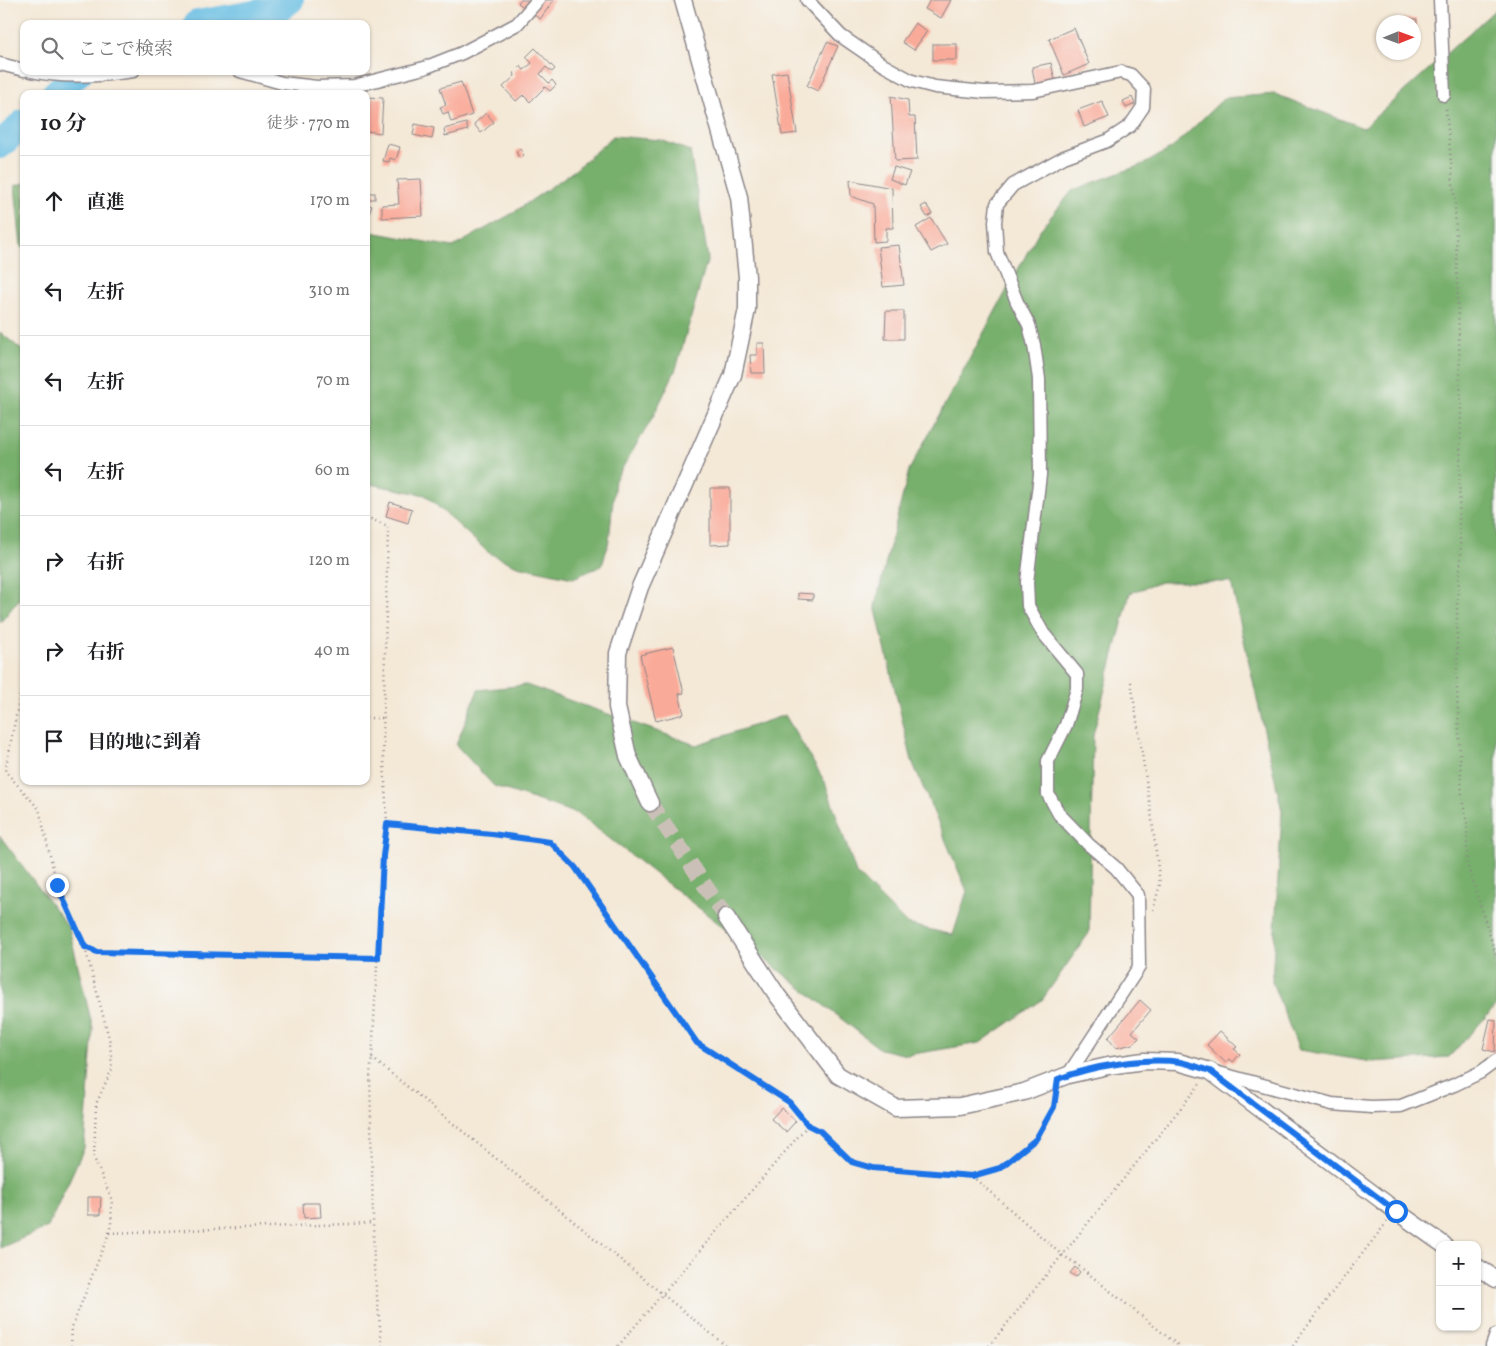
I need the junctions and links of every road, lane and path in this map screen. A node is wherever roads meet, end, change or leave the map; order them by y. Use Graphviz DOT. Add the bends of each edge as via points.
graph roads {
  1 [pos="538,0"];
  2 [pos="684,0"];
  3 [pos="807,0"];
  4 [pos="1440,0"];
  5 [pos="0,64"];
  6 [pos="20,69"];
  7 [pos="45,75"];
  8 [pos="75,75"];
  9 [pos="254,75"];
  10 [pos="1444,95"];
  11 [pos="370,519"];
  12 [pos="1131,682"];
  13 [pos="20,696"];
  14 [pos="370,718"];
  15 [pos="384,718"];
  16 [pos="650,803"];
  17 [pos="387,824"];
  18 [pos="1153,912"];
  19 [pos="726,917"];
  20 [pos="85,947"];
  21 [pos="1496,955"];
  22 [pos="378,958"];
  23 [pos="372,1058"];
  24 [pos="1496,1061"];
  25 [pos="1210,1071"];
  26 [pos="1063,1077"];
  27 [pos="808,1125"];
  28 [pos="972,1176"];
  29 [pos="1396,1211"];
  30 [pos="374,1223"];
  31 [pos="109,1233"];
  32 [pos="1438,1241"];
  33 [pos="1062,1255"];
  34 [pos="1481,1270"];
  35 [pos="1496,1279"];
  36 [pos="664,1294"];
  37 [pos="1496,1335"];
  38 [pos="72,1346"];
  39 [pos="382,1346"];
  40 [pos="618,1346"];
  41 [pos="726,1346"];
  42 [pos="989,1346"];
  43 [pos="1179,1346"];
  44 [pos="1293,1346"];
  45 [pos="1492,1346"];
  1 -- 9 [label="street" via="517,24 462,53 424,68 354,86 316,87 282,83"];
  2 -- 16 [label="street" via="739,197 747,309 733,375 640,588 618,653 617,707 628,756"];
  3 -- 26 [label="street" via="840,36 883,65 912,80 935,87 984,92 1033,91 1121,72 1131,75 1144,89 1143,107 1130,126 1013,185 998,204 995,222 997,252 1028,325 1039,379 1040,475 1027,582 1028,606 1043,633 1076,674 1077,689 1066,725 1048,761 1048,794 1059,814 1116,868 1138,895 1139,967"];
  4 -- 10 [label="street"];
  5 -- 6 [label="street"];
  7 -- 8 [label="street"];
  10 -- 21 [label="path" via="1455,204 1461,408 1457,691 1462,799 1467,823 1467,864"];
  11 -- 15 [label="path" via="388,526"];
  12 -- 18 [label="path" via="1160,884"];
  13 -- 20 [label="path" via="5,771 39,809 57,885"];
  14 -- 15 [label="path"];
  15 -- 17 [label="path"];
  17 -- 22 [label="path"];
  17 -- 27 [label="path" via="550,842 575,867 697,1043 789,1102"];
  19 -- 26 [label="street" via="777,995 838,1075 896,1108 960,1106 1024,1092"];
  20 -- 22 [label="path" via="97,952"];
  20 -- 31 [label="path" via="110,1042 112,1069 96,1104 94,1158 112,1200"];
  22 -- 23 [label="path"];
  23 -- 30 [label="path"];
  23 -- 36 [label="path"];
  24 -- 25 [label="street" via="1454,1085 1401,1106 1332,1104"];
  25 -- 26 [label="street" via="1178,1062 1144,1062 1108,1066"];
  25 -- 29 [label="street"];
  25 -- 33 [label="path"];
  26 -- 28 [label="path" via="1054,1107 1036,1139 1000,1168"];
  27 -- 28 [label="path" via="820,1131 852,1162 873,1168"];
  27 -- 36 [label="path"];
  28 -- 33 [label="path"];
  29 -- 32 [label="street"];
  29 -- 44 [label="path"];
  30 -- 31 [label="path"];
  30 -- 39 [label="path" via="376,1295"];
  31 -- 38 [label="path" via="72,1327"];
  33 -- 42 [label="path"];
  33 -- 43 [label="path"];
  34 -- 35 [label="street"];
  36 -- 40 [label="path"];
  36 -- 41 [label="path"];
  37 -- 45 [label="street"];
}
